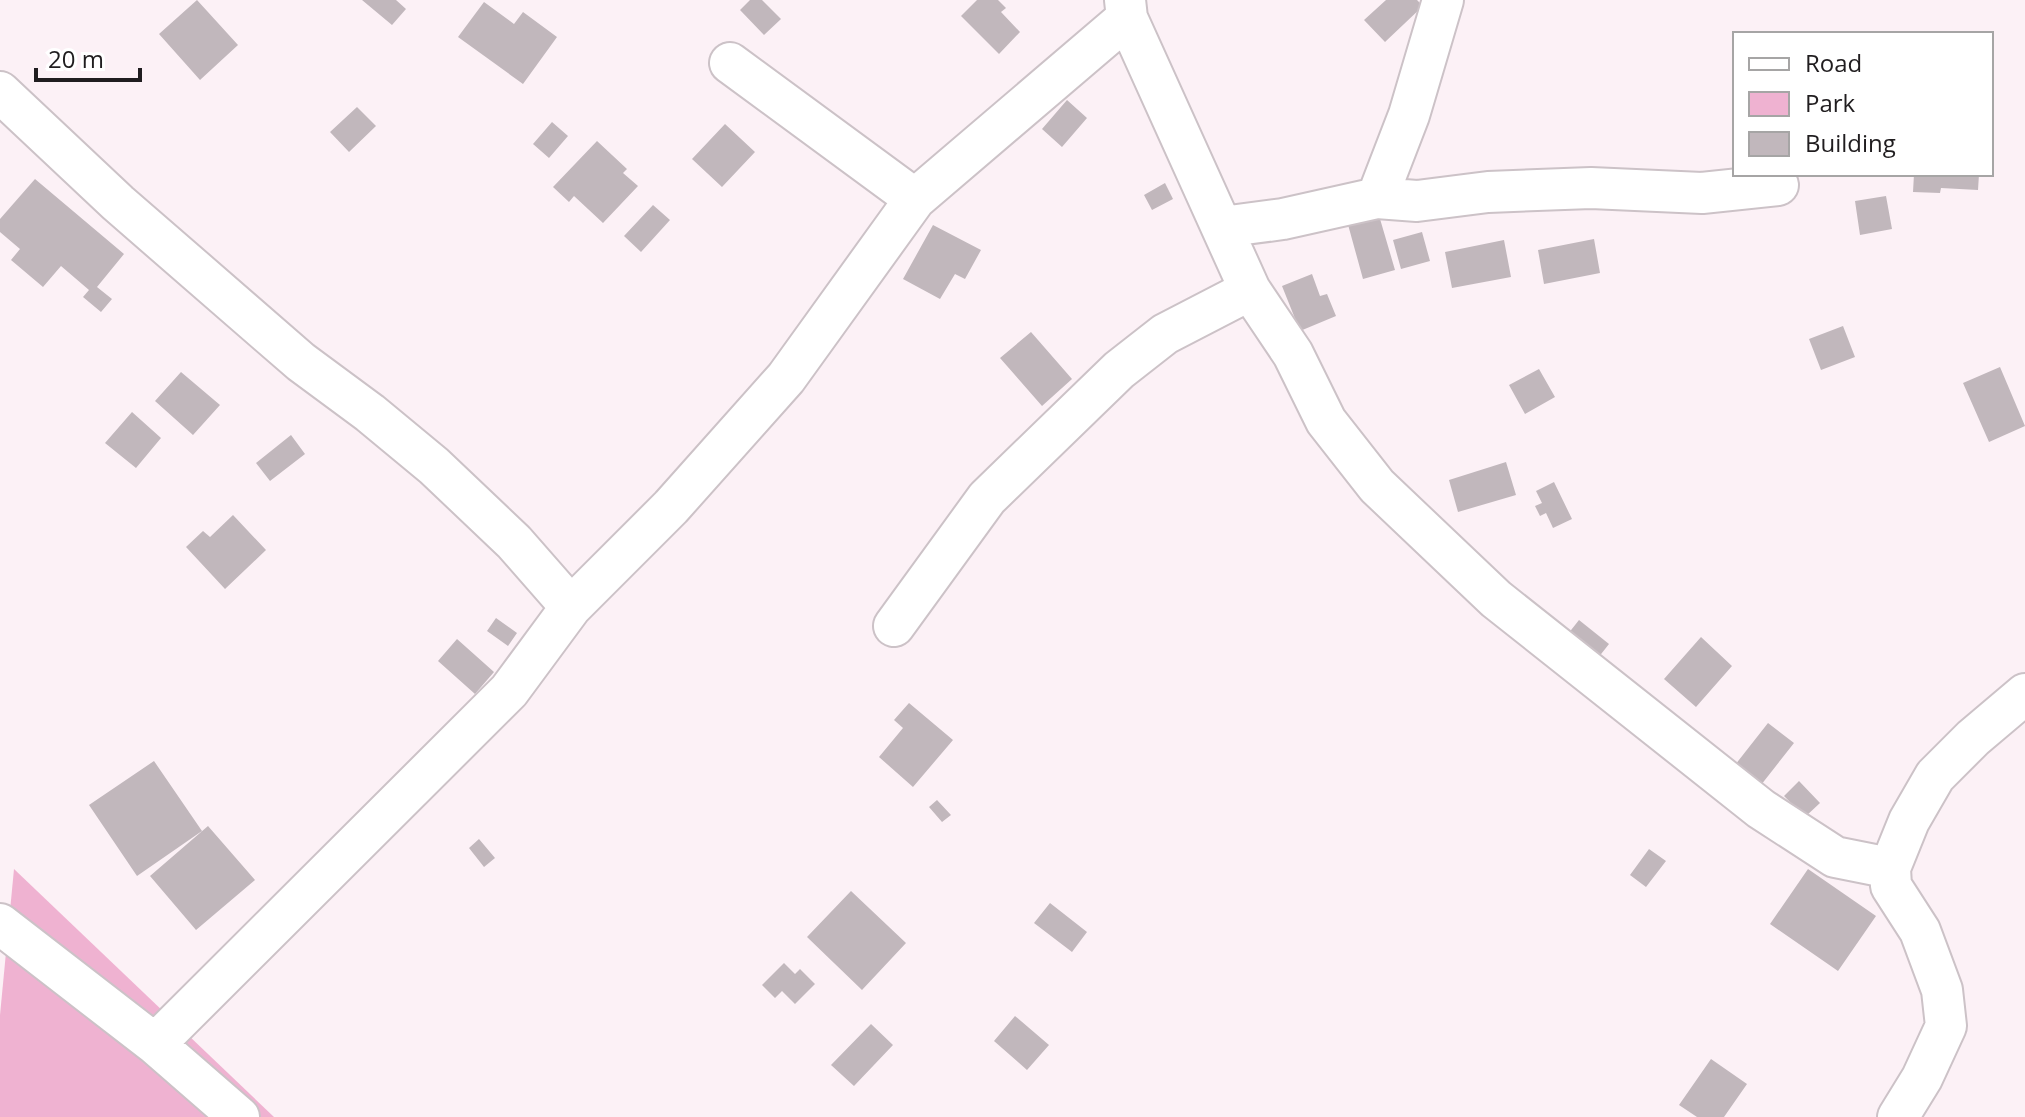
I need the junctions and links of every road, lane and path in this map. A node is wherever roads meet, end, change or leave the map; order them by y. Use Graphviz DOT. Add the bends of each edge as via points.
graph roads {
  1 [pos="1443,0"];
  2 [pos="1126,9"];
  3 [pos="730,63"];
  4 [pos="0,92"];
  5 [pos="1778,185"];
  6 [pos="1377,198"];
  7 [pos="915,199"];
  8 [pos="1222,227"];
  9 [pos="1250,290"];
  10 [pos="571,607"];
  11 [pos="894,626"];
  12 [pos="2025,694"];
  13 [pos="1890,868"];
  14 [pos="0,924"];
  15 [pos="155,1044"];
  16 [pos="239,1117"];
  17 [pos="1898,1117"];
  1 -- 6 [label="street" via="1409,115"];
  2 -- 7 [label="street"];
  2 -- 8 [label="street"];
  3 -- 7 [label="street"];
  4 -- 10 [label="street" via="301,362 434,466 514,542"];
  5 -- 6 [label="street" via="1702,193 1591,188 1417,201"];
  6 -- 8 [label="street"];
  7 -- 10 [label="street" via="786,378 671,507"];
  8 -- 9 [label="street"];
  9 -- 11 [label="street" via="1165,334 1119,370 987,498"];
  9 -- 13 [label="street" via="1293,354 1326,421 1377,486 1496,599 1761,809 1835,857"];
  10 -- 15 [label="street" via="509,691"];
  12 -- 13 [label="street" via="1935,776"];
  13 -- 17 [label="street" via="1891,886 1920,931 1942,990 1946,1026"];
  14 -- 15 [label="street"];
  15 -- 16 [label="street"];
}
